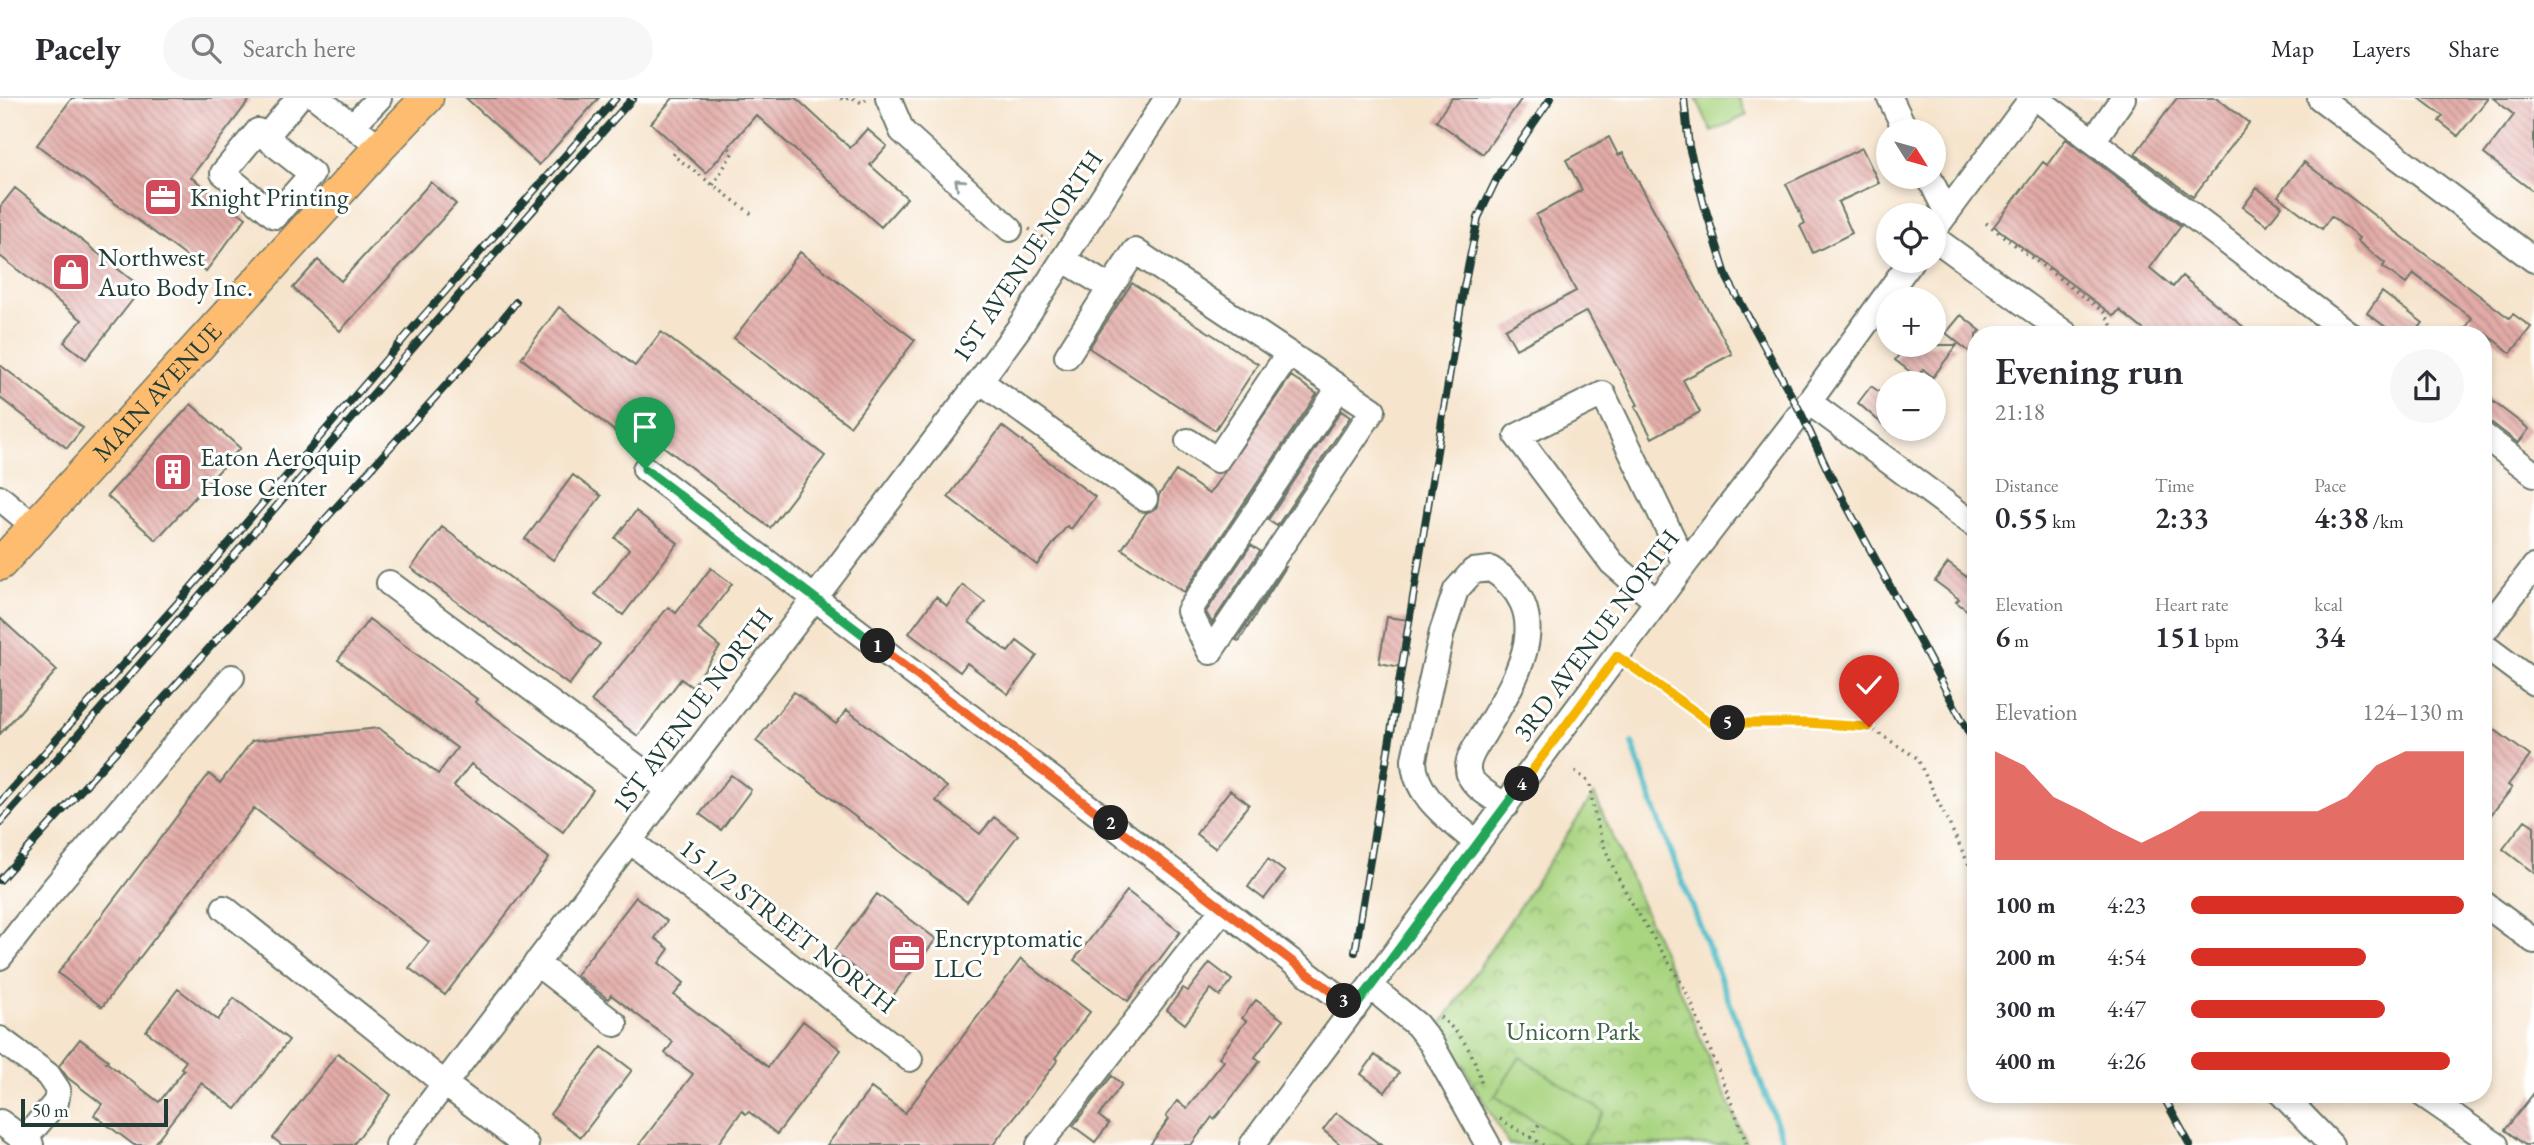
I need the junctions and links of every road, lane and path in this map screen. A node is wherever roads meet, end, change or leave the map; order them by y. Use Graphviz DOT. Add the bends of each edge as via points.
graph roads {
  1 [pos="298,98"];
  2 [pos="317,98"];
  3 [pos="427,98"];
  4 [pos="841,98"];
  5 [pos="850,98"];
  6 [pos="869,98"];
  7 [pos="888,98"];
  8 [pos="1167,98"];
  9 [pos="1890,98"];
  10 [pos="2034,98"];
  11 [pos="2123,98"];
  12 [pos="2320,98"];
  13 [pos="376,99"];
  14 [pos="1900,119"];
  15 [pos="353,125"];
  16 [pos="266,137"];
  17 [pos="2093,141"];
  18 [pos="380,147"];
  19 [pos="728,147"];
  20 [pos="678,148"];
  21 [pos="312,174"];
  22 [pos="713,185"];
  23 [pos="333,198"];
  24 [pos="1946,213"];
  25 [pos="752,215"];
  26 [pos="275,216"];
  27 [pos="1986,223"];
  28 [pos="1019,229"];
  29 [pos="296,239"];
  30 [pos="1946,246"];
  31 [pos="1056,250"];
  32 [pos="2534,260"];
  33 [pos="1903,273"];
  34 [pos="1110,288"];
  35 [pos="2055,326"];
  36 [pos="2112,326"];
  37 [pos="2338,326"];
  38 [pos="1288,354"];
  39 [pos="1067,356"];
  40 [pos="980,381"];
  41 [pos="1339,388"];
  42 [pos="1809,402"];
  43 [pos="1188,441"];
  44 [pos="2492,442"];
  45 [pos="645,469"];
  46 [pos="2534,474"];
  47 [pos="0,498"];
  48 [pos="1146,499"];
  49 [pos="1967,519"];
  50 [pos="1249,521"];
  51 [pos="34,526"];
  52 [pos="1284,543"];
  53 [pos="0,564"];
  54 [pos="1685,564"];
  55 [pos="2534,566"];
  56 [pos="390,583"];
  57 [pos="815,597"];
  58 [pos="1657,601"];
  59 [pos="2492,621"];
  60 [pos="2492,652"];
  61 [pos="1617,656"];
  62 [pos="232,677"];
  63 [pos="2534,683"];
  64 [pos="1575,771"];
  65 [pos="668,790"];
  66 [pos="1506,806"];
  67 [pos="630,841"];
  68 [pos="1478,843"];
  69 [pos="1967,861"];
  70 [pos="224,908"];
  71 [pos="1223,909"];
  72 [pos="2492,911"];
  73 [pos="2534,941"];
  74 [pos="0,957"];
  75 [pos="536,963"];
  76 [pos="1371,987"];
  77 [pos="1354,1009"];
  78 [pos="1430,1010"];
  79 [pos="614,1024"];
  80 [pos="0,1039"];
  81 [pos="910,1059"];
  82 [pos="444,1084"];
  83 [pos="1484,1097"];
  84 [pos="2291,1103"];
  85 [pos="2436,1103"];
  86 [pos="1493,1115"];
  87 [pos="0,1122"];
  88 [pos="1539,1124"];
  89 [pos="1530,1138"];
  90 [pos="27,1142"];
  91 [pos="1485,1144"];
  92 [pos="398,1145"];
  93 [pos="526,1145"];
  94 [pos="1039,1145"];
  95 [pos="1252,1145"];
  96 [pos="1543,1145"];
  97 [pos="1747,1145"];
  98 [pos="2331,1145"];
  99 [pos="2496,1145"];
  1 -- 16 [label="street"];
  2 -- 15 [label="street"];
  3 -- 18 [label="main road, MAIN AVENUE"];
  4 -- 5 [label="path"];
  5 -- 6 [label="path" via="862,103"];
  28 -- 7 [label="street, one-way" via="902,131"];
  8 -- 31 [label="street, 1ST AVENUE NORTH"];
  9 -- 14 [label="street"];
  10 -- 17 [label="street"];
  10 -- 24 [label="street"];
  11 -- 17 [label="street"];
  12 -- 32 [label="street"];
  13 -- 15 [label="street"];
  15 -- 18 [label="street"];
  16 -- 21 [label="street"];
  16 -- 26 [label="street" via="258,131 223,173"];
  17 -- 37 [label="street"];
  18 -- 23 [label="main road, MAIN AVENUE"];
  19 -- 22 [label="path" via="733,152"];
  20 -- 22 [label="path" via="673,155"];
  21 -- 23 [label="street"];
  21 -- 26 [label="street"];
  22 -- 25 [label="path"];
  23 -- 29 [label="main road, MAIN AVENUE"];
  26 -- 29 [label="street"];
  27 -- 36 [label="path" via="2105,313"];
  28 -- 31 [label="path"];
  29 -- 51 [label="main road, MAIN AVENUE"];
  30 -- 35 [label="street"];
  31 -- 34 [label="street"];
  31 -- 40 [label="street, 1ST AVENUE NORTH" via="1019,328"];
  33 -- 42 [label="street, 3RD AVENUE NORTH"];
  34 -- 38 [label="street" via="1135,251"];
  34 -- 39 [label="street"];
  38 -- 41 [label="street"];
  38 -- 43 [label="street" via="1217,460"];
  40 -- 48 [label="street"];
  40 -- 57 [label="street, 1ST AVENUE NORTH"];
  41 -- 50 [label="street"];
  41 -- 52 [label="street" via="1373,410"];
  42 -- 49 [label="street"];
  42 -- 54 [label="street, 3RD AVENUE NORTH"];
  44 -- 46 [label="street"];
  45 -- 57 [label="street"];
  47 -- 51 [label="street"];
  50 -- 52 [label="street"];
  50 -- 52 [label="street" via="1189,611 1210,652"];
  51 -- 53 [label="main road, MAIN AVENUE"];
  54 -- 58 [label="street, 3RD AVENUE NORTH"];
  54 -- 58 [label="street" via="1603,394 1517,436 1612,563"];
  55 -- 59 [label="street"];
  56 -- 65 [label="street"];
  57 -- 65 [label="street, 1ST AVENUE NORTH"];
  57 -- 71 [label="street"];
  58 -- 61 [label="street, 3RD AVENUE NORTH"];
  60 -- 63 [label="street"];
  61 -- 66 [label="street, 3RD AVENUE NORTH"];
  61 -- 69 [label="path" via="1711,723 1869,727 1917,758"];
  62 -- 74 [label="street"];
  64 -- 97 [label="path" via="1590,783 1592,807 1612,865 1631,906 1684,988"];
  65 -- 67 [label="street, 1ST AVENUE NORTH"];
  66 -- 68 [label="street, 3RD AVENUE NORTH"];
  66 -- 68 [label="street" via="1471,779 1467,769 1513,684 1528,637 1518,591 1491,569 1473,571 1456,590 1414,759 1424,794"];
  67 -- 75 [label="street, 1ST AVENUE NORTH"];
  67 -- 81 [label="street, 15 1/2 STREET NORTH"];
  68 -- 76 [label="street, 3RD AVENUE NORTH"];
  70 -- 82 [label="street"];
  71 -- 77 [label="street"];
  71 -- 94 [label="street"];
  72 -- 73 [label="street"];
  75 -- 79 [label="street"];
  75 -- 82 [label="street, 1ST AVENUE NORTH"];
  76 -- 77 [label="street, 3RD AVENUE NORTH"];
  76 -- 91 [label="street" via="1431,1043"];
  77 -- 95 [label="street, 3RD AVENUE NORTH"];
  78 -- 83 [label="path" via="1462,1037 1473,1055"];
  80 -- 90 [label="street" via="48,1075 58,1090 55,1102"];
  82 -- 92 [label="street, 1ST AVENUE NORTH"];
  82 -- 93 [label="street"];
  84 -- 98 [label="street"];
  85 -- 99 [label="street"];
  86 -- 89 [label="path"];
  87 -- 90 [label="street"];
  88 -- 89 [label="path"];
  89 -- 96 [label="path"];
}
